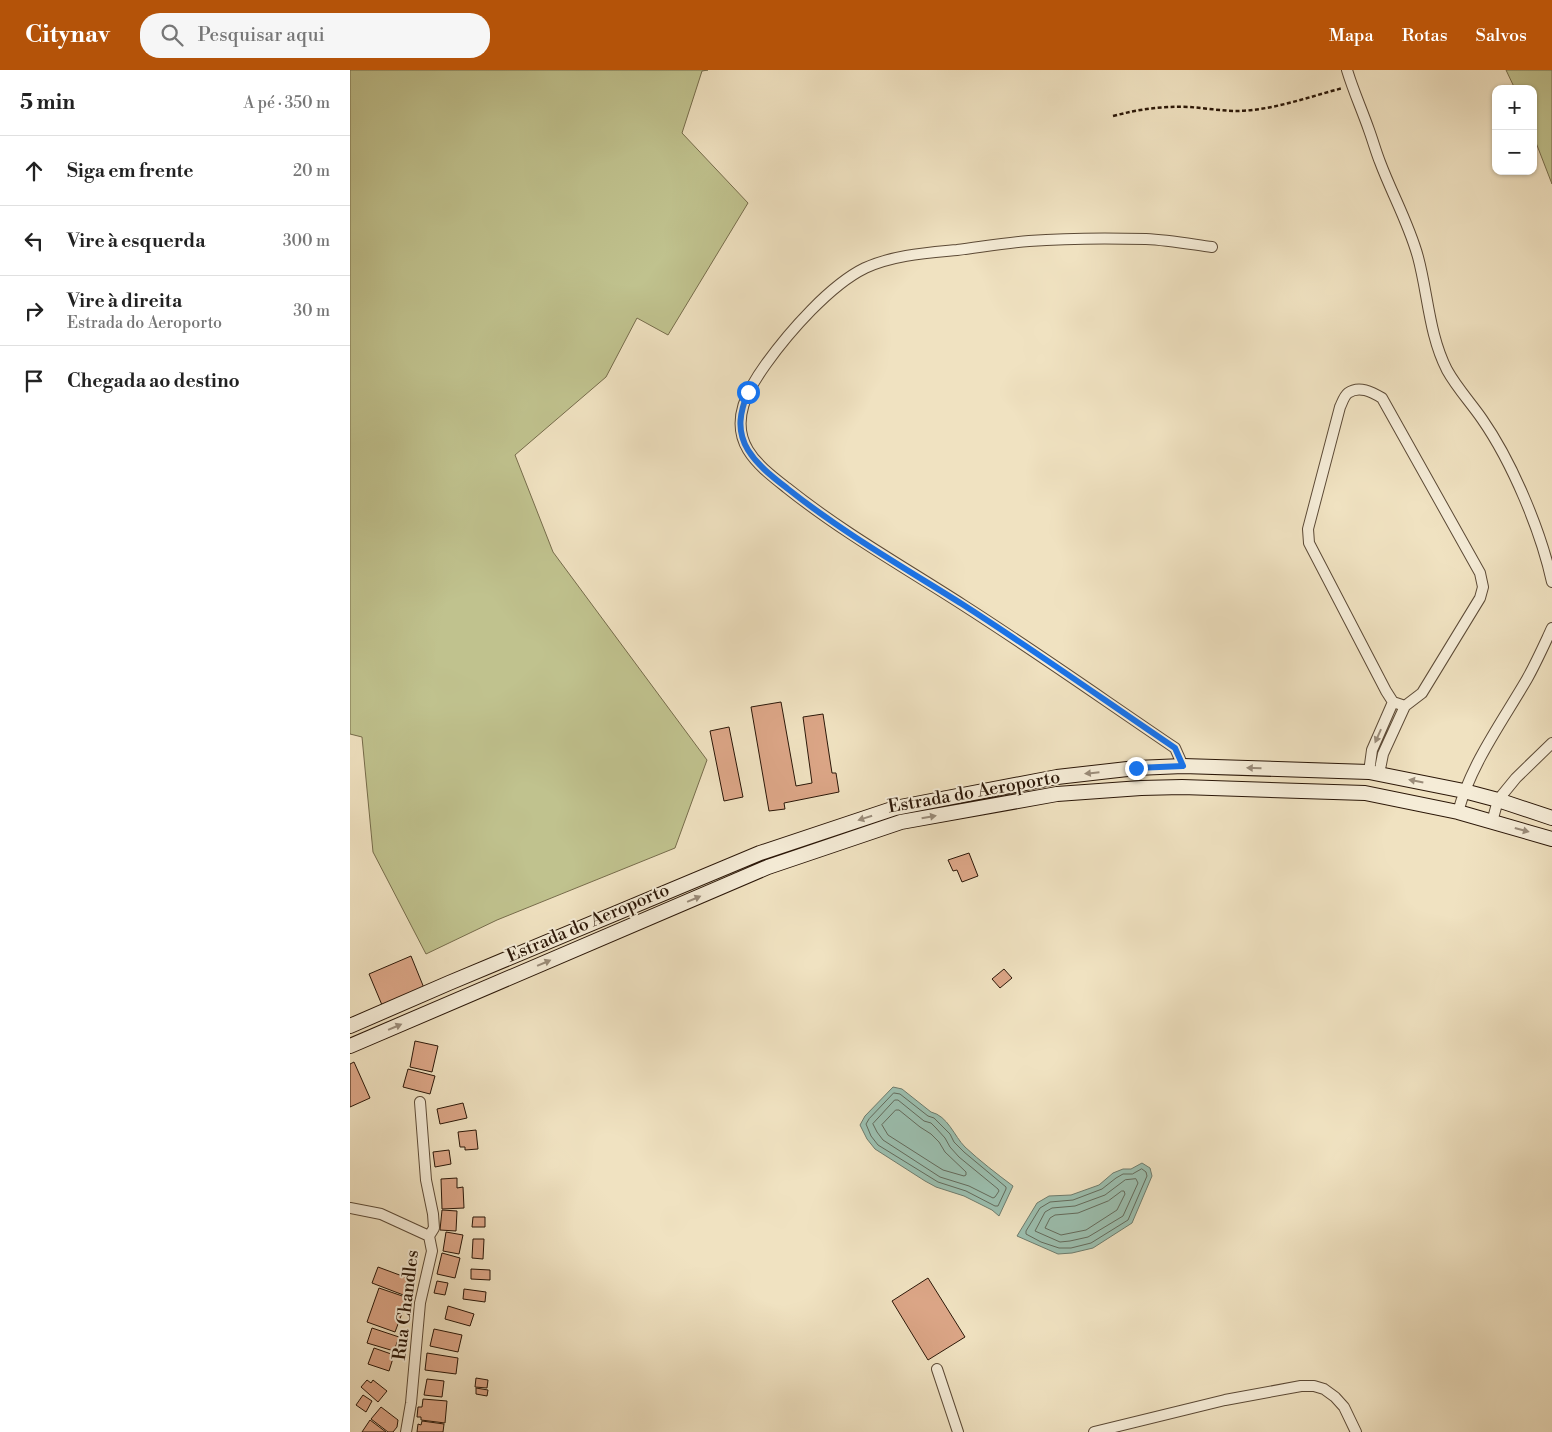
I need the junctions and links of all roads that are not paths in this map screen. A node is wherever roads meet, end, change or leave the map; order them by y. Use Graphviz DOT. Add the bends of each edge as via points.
graph roads {
  1 [pos="1347,70"];
  2 [pos="1212,247"];
  3 [pos="1552,582"];
  4 [pos="1552,628"];
  5 [pos="1393,702"];
  6 [pos="1405,706"];
  7 [pos="1552,743"];
  8 [pos="1183,766"];
  9 [pos="1374,773"];
  10 [pos="1464,791"];
  11 [pos="1498,800"];
  12 [pos="1458,812"];
  13 [pos="1552,818"];
  14 [pos="1492,822"];
  15 [pos="1552,839"];
  16 [pos="350,1026"];
  17 [pos="350,1046"];
  18 [pos="420,1102"];
  19 [pos="350,1208"];
  20 [pos="429,1236"];
  21 [pos="937,1369"];
  22 [pos="406,1432"];
  23 [pos="958,1432"];
  24 [pos="1094,1432"];
  25 [pos="1356,1432"];
  1 -- 3 [label="street" via="1418,256 1437,345 1447,370 1483,420 1522,492"];
  2 -- 8 [label="street" via="1148,239 1027,241 902,256 866,268 835,288 778,348 748,392 740,420 748,449 761,466 804,502 986,619 1175,748"];
  4 -- 10 [label="street"];
  5 -- 6 [label="street"];
  5 -- 6 [label="street" via="1309,543 1308,529 1340,407 1346,394 1356,389 1370,391 1382,398 1480,573 1483,588 1422,693"];
  5 -- 9 [label="street, one-way" via="1372,750"];
  6 -- 9 [label="street"];
  7 -- 11 [label="street" via="1521,772"];
  9 -- 8 [label="main road, Estrada do Aeroporto, one-way"];
  8 -- 16 [label="main road, Estrada do Aeroporto, one-way" via="1057,777 895,808 760,853"];
  10 -- 9 [label="main road, Estrada do Aeroporto, one-way"];
  10 -- 11 [label="main road, Estrada do Aeroporto"];
  10 -- 12 [label="street"];
  11 -- 13 [label="main road, Estrada do Aeroporto"];
  11 -- 14 [label="street"];
  12 -- 14 [label="main road, Estrada do Aeroporto"];
  17 -- 12 [label="main road, Estrada do Aeroporto, one-way" via="768,867 901,822 1056,794 1182,787 1365,793"];
  14 -- 15 [label="main road, Estrada do Aeroporto, one-way"];
  18 -- 20 [label="street" via="426,1180 434,1228"];
  19 -- 20 [label="street, Rua Chandles" via="381,1214"];
  20 -- 22 [label="street, Rua Chandles" via="432,1251 420,1303"];
  21 -- 23 [label="street"];
  24 -- 25 [label="street" via="1225,1400 1301,1386 1324,1389 1335,1397 1344,1407"];
}
